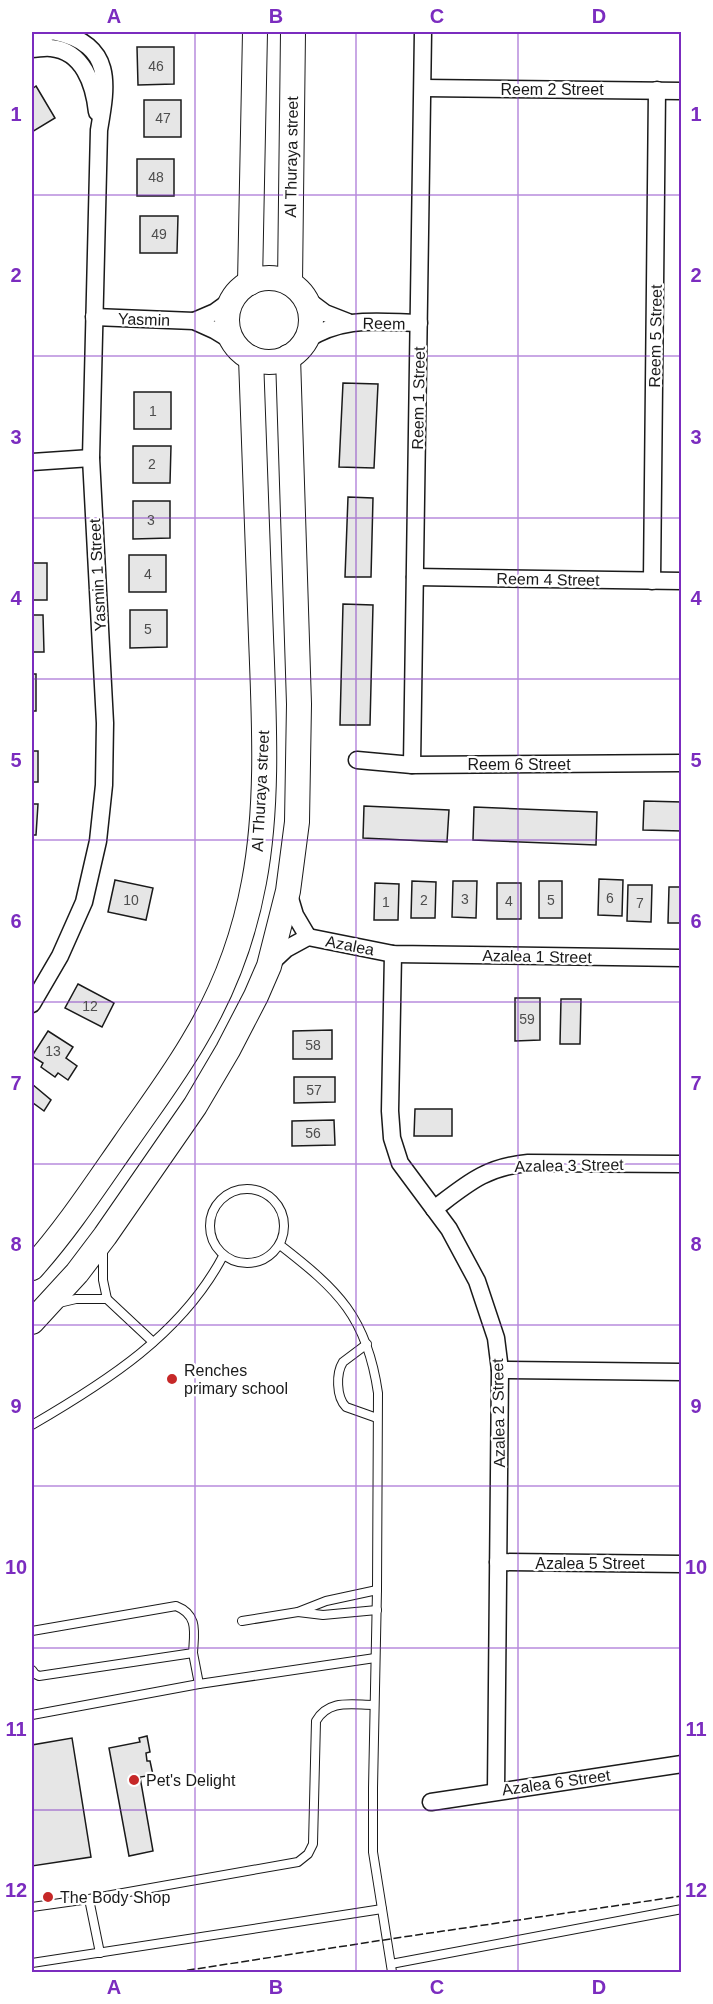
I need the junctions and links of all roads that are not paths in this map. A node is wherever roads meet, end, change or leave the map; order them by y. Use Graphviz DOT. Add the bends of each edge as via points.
graph roads {
  1 [pos="50,32"];
  2 [pos="57,32"];
  3 [pos="255,32"];
  4 [pos="293,32"];
  5 [pos="423,32"];
  6 [pos="32,35"];
  7 [pos="32,49"];
  8 [pos="423,88"];
  9 [pos="657,90"];
  10 [pos="681,90"];
  11 [pos="99,130"];
  12 [pos="241,291"];
  13 [pos="297,291"];
  14 [pos="94,317"];
  15 [pos="194,321"];
  16 [pos="349,322"];
  17 [pos="419,323"];
  18 [pos="306,340"];
  19 [pos="232,341"];
  20 [pos="288,357"];
  21 [pos="251,358"];
  22 [pos="91,458"];
  23 [pos="32,462"];
  24 [pos="415,577"];
  25 [pos="652,581"];
  26 [pos="681,581"];
  27 [pos="357,760"];
  28 [pos="681,763"];
  29 [pos="412,765"];
  30 [pos="288,891"];
  31 [pos="308,937"];
  32 [pos="393,954"];
  33 [pos="681,958"];
  34 [pos="268,966"];
  35 [pos="32,1004"];
  36 [pos="681,1164"];
  37 [pos="434,1209"];
  38 [pos="105,1236"];
  39 [pos="280,1245"];
  40 [pos="223,1256"];
  41 [pos="32,1268"];
  42 [pos="107,1299"];
  43 [pos="38,1315"];
  44 [pos="153,1342"];
  45 [pos="367,1344"];
  46 [pos="500,1370"];
  47 [pos="681,1372"];
  48 [pos="377,1418"];
  49 [pos="32,1425"];
  50 [pos="498,1562"];
  51 [pos="681,1564"];
  52 [pos="377,1590"];
  53 [pos="376,1610"];
  54 [pos="298,1612"];
  55 [pos="242,1621"];
  56 [pos="32,1631"];
  57 [pos="193,1653"];
  58 [pos="375,1658"];
  59 [pos="32,1670"];
  60 [pos="199,1684"];
  61 [pos="374,1705"];
  62 [pos="32,1715"];
  63 [pos="681,1764"];
  64 [pos="496,1791"];
  65 [pos="432,1802"];
  66 [pos="89,1899"];
  67 [pos="32,1907"];
  68 [pos="382,1909"];
  69 [pos="681,1909"];
  70 [pos="100,1953"];
  71 [pos="32,1963"];
  72 [pos="391,1968"];
  1 -- 6 [label="street"];
  2 -- 11 [label="street, Yasmin 1 Street" via="72,35 99,59 105,76 105,94"];
  3 -- 12 [label="street"];
  4 -- 13 [label="street, Al Thuraya street"];
  5 -- 8 [label="street, Reem 1 Street"];
  7 -- 11 [label="street, Yasmin 1 Street" via="52,48 71,56 86,70"];
  8 -- 9 [label="street, Reem 2 Street"];
  8 -- 17 [label="street, Reem 1 Street"];
  9 -- 10 [label="street, Reem 2 Street"];
  9 -- 25 [label="street, Reem 5 Street"];
  11 -- 14 [label="street, Yasmin 1 Street"];
  12 -- 13 [label="street" via="270,278"];
  12 -- 15 [label="street, Yasmin" via="215,312"];
  12 -- 19 [label="street" via="227,320"];
  13 -- 16 [label="street, Reem" via="325,313"];
  13 -- 18 [label="street" via="310,311 311,326"];
  14 -- 15 [label="street, Yasmin"];
  14 -- 22 [label="street, Yasmin 1 Street"];
  15 -- 19 [label="street, Yasmin"];
  16 -- 17 [label="street, Reem"];
  16 -- 18 [label="street, Reem"];
  17 -- 24 [label="street, Reem 1 Street"];
  18 -- 20 [label="street"];
  19 -- 21 [label="street"];
  20 -- 21 [label="street" via="276,362"];
  20 -- 30 [label="street" via="299,704 297,822"];
  21 -- 41 [label="street, Al Thuraya street" via="264,704 262,827 254,882 241,936 197,1037 89,1195"];
  22 -- 23 [label="street"];
  22 -- 35 [label="street, Yasmin 1 Street" via="105,723 99,841 84,902 60,956"];
  24 -- 25 [label="street, Reem 4 Street"];
  24 -- 29 [label="street, Reem 1 Street"];
  25 -- 26 [label="street, Reem 4 Street"];
  27 -- 29 [label="street, Reem 6 Street"];
  28 -- 29 [label="street, Reem 6 Street"];
  30 -- 31 [label="street, Azalea" via="295,915"];
  30 -- 34 [label="street"];
  31 -- 32 [label="street, Azalea"];
  31 -- 34 [label="street, Azalea" via="286,949"];
  32 -- 33 [label="street, Azalea 1 Street"];
  32 -- 37 [label="street, Azalea 2 Street" via="392,1138 400,1163"];
  34 -- 38 [label="street" via="228,1050 195,1106"];
  36 -- 37 [label="street, Azalea 3 Street" via="510,1164 476,1177"];
  37 -- 46 [label="street, Azalea 2 Street" via="477,1281 496,1338"];
  38 -- 42 [label="lane" via="102,1265"];
  38 -- 43 [label="street"];
  39 -- 40 [label="lane" via="269,1257 254,1263 238,1263"];
  39 -- 40 [label="lane" via="285,1230 276,1201 248,1188 233,1191 220,1200 212,1213 209,1229"];
  39 -- 45 [label="lane" via="334,1290"];
  40 -- 44 [label="lane" via="195,1300"];
  42 -- 43 [label="lane" via="60,1302"];
  42 -- 44 [label="lane"];
  44 -- 49 [label="lane" via="100,1384"];
  45 -- 48 [label="lane" via="378,1393"];
  45 -- 48 [label="lane" via="340,1366 339,1394 346,1407"];
  46 -- 47 [label="street"];
  46 -- 50 [label="street, Azalea 2 Street"];
  48 -- 52 [label="lane"];
  50 -- 51 [label="street, Azalea 5 Street"];
  50 -- 64 [label="street, Azalea 2 Street"];
  52 -- 53 [label="lane"];
  52 -- 54 [label="lane" via="326,1601"];
  53 -- 54 [label="lane" via="323,1616"];
  53 -- 58 [label="lane"];
  54 -- 55 [label="lane"];
  56 -- 57 [label="lane" via="176,1606 191,1616"];
  57 -- 59 [label="lane" via="39,1676"];
  57 -- 60 [label="lane"];
  58 -- 60 [label="lane"];
  58 -- 61 [label="lane"];
  60 -- 62 [label="lane"];
  61 -- 66 [label="lane" via="331,1706 316,1721 313,1844 298,1862"];
  61 -- 68 [label="lane" via="374,1852"];
  63 -- 64 [label="street, Azalea 6 Street"];
  64 -- 65 [label="street, Azalea 6 Street"];
  66 -- 67 [label="lane"];
  66 -- 70 [label="lane"];
  68 -- 70 [label="lane"];
  68 -- 72 [label="lane"];
  69 -- 72 [label="lane"];
  70 -- 71 [label="lane"];
}
